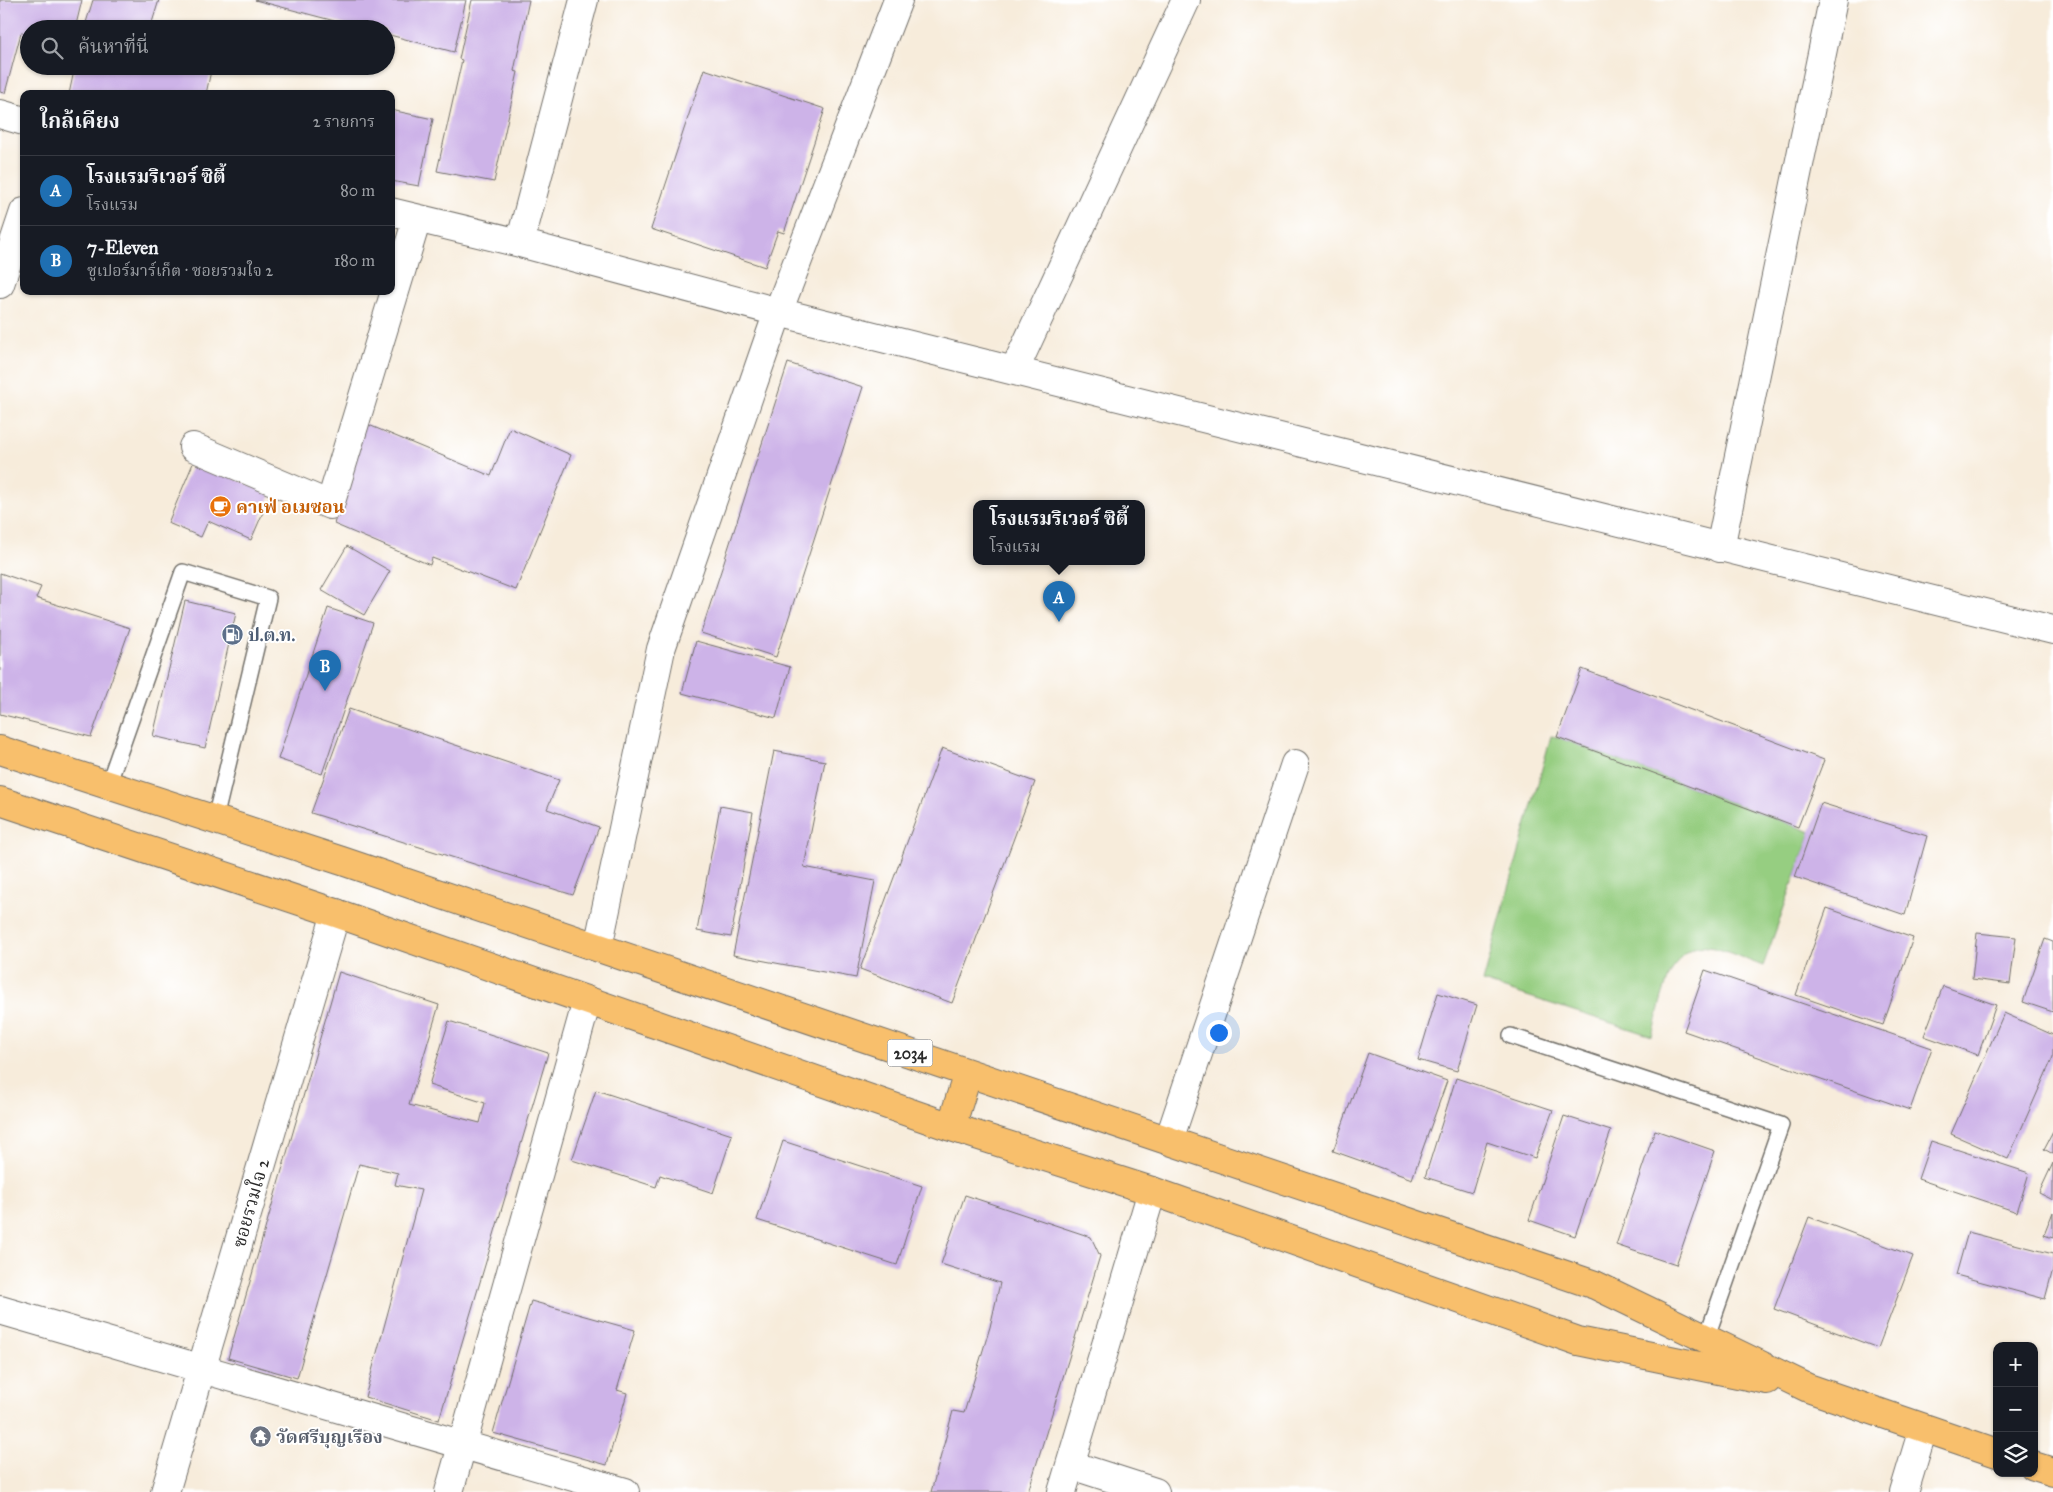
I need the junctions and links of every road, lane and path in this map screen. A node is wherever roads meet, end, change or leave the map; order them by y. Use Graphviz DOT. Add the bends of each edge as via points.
graph roads {
  1 [pos="584,0"];
  2 [pos="898,0"];
  3 [pos="1186,0"];
  4 [pos="1833,0"];
  5 [pos="0,114"];
  6 [pos="20,120"];
  7 [pos="395,213"];
  8 [pos="417,219"];
  9 [pos="20,224"];
  10 [pos="520,243"];
  11 [pos="0,284"];
  12 [pos="395,291"];
  13 [pos="394,295"];
  14 [pos="778,312"];
  15 [pos="1014,371"];
  16 [pos="193,447"];
  17 [pos="1720,548"];
  18 [pos="2053,630"];
  19 [pos="0,750"];
  20 [pos="1295,764"];
  21 [pos="108,785"];
  22 [pos="0,801"];
  23 [pos="215,819"];
  24 [pos="336,913"];
  25 [pos="598,947"];
  26 [pos="587,1001"];
  27 [pos="1511,1036"];
  28 [pos="968,1073"];
  29 [pos="951,1127"];
  30 [pos="1169,1140"];
  31 [pos="1152,1192"];
  32 [pos="0,1310"];
  33 [pos="1706,1339"];
  34 [pos="202,1369"];
  35 [pos="1808,1388"];
  36 [pos="1923,1429"];
  37 [pos="462,1443"];
  38 [pos="1993,1452"];
  39 [pos="1071,1465"];
  40 [pos="2038,1467"];
  41 [pos="2053,1472"];
  42 [pos="166,1492"];
  43 [pos="449,1492"];
  44 [pos="625,1492"];
  45 [pos="1062,1492"];
  46 [pos="1155,1492"];
  47 [pos="1904,1492"];
  1 -- 10 [label="street"];
  2 -- 14 [label="street"];
  3 -- 15 [label="street"];
  4 -- 17 [label="street"];
  5 -- 6 [label="street"];
  7 -- 8 [label="street"];
  8 -- 10 [label="street"];
  8 -- 12 [label="street"];
  9 -- 11 [label="street"];
  10 -- 14 [label="street"];
  13 -- 16 [label="street" via="330,505"];
  14 -- 15 [label="street"];
  14 -- 25 [label="street" via="661,649"];
  15 -- 17 [label="street"];
  17 -- 18 [label="street"];
  19 -- 21 [label="main road, 2034"];
  20 -- 30 [label="street"];
  21 -- 23 [label="main road, 2034"];
  21 -- 23 [label="lane" via="184,572 268,598"];
  22 -- 24 [label="main road"];
  23 -- 25 [label="main road, 2034"];
  24 -- 26 [label="main road"];
  24 -- 34 [label="street, ซอยรวมใจ 2"];
  25 -- 28 [label="main road, 2034"];
  26 -- 29 [label="main road"];
  26 -- 37 [label="street"];
  27 -- 33 [label="lane" via="1781,1125"];
  28 -- 29 [label="main road"];
  28 -- 30 [label="main road, 2034"];
  29 -- 31 [label="main road"];
  30 -- 33 [label="main road, 2034" via="1595,1285"];
  31 -- 35 [label="main road" via="1578,1341"];
  31 -- 39 [label="street"];
  32 -- 34 [label="street"];
  33 -- 35 [label="main road, 2034"];
  34 -- 37 [label="street"];
  34 -- 42 [label="street, ซอยรวมใจ 2"];
  35 -- 36 [label="main road"];
  36 -- 38 [label="main road"];
  36 -- 47 [label="street"];
  37 -- 43 [label="street"];
  37 -- 44 [label="street"];
  39 -- 45 [label="street"];
  39 -- 46 [label="street"];
  40 -- 41 [label="main road"];
}
